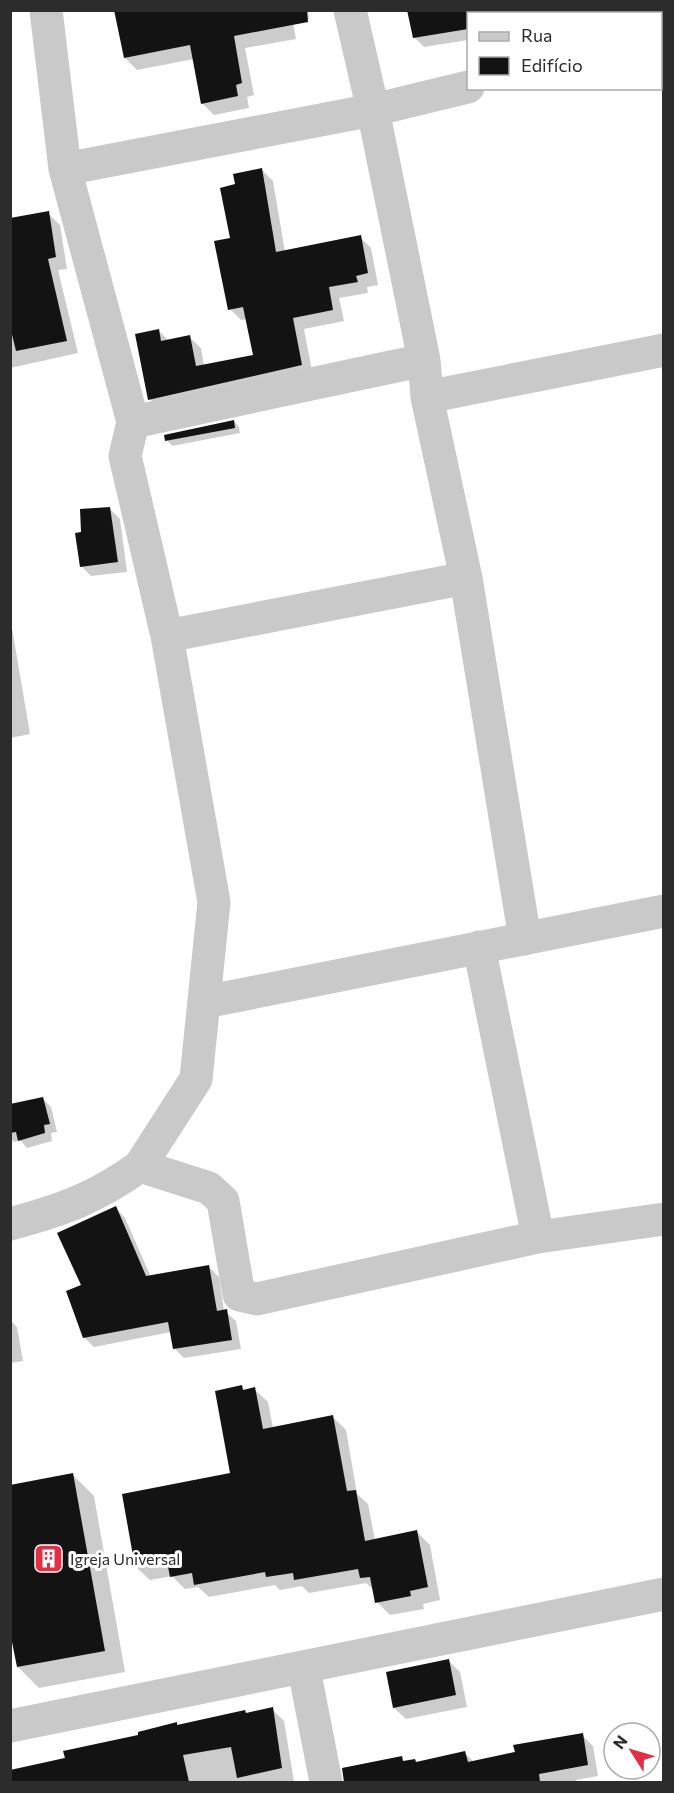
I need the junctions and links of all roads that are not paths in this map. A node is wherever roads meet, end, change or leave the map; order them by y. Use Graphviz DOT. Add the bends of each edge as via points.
graph roads {
  1 [pos="46,10"];
  2 [pos="350,10"];
  3 [pos="467,87"];
  4 [pos="373,110"];
  5 [pos="65,169"];
  6 [pos="663,350"];
  7 [pos="424,360"];
  8 [pos="427,397"];
  9 [pos="133,422"];
  10 [pos="466,578"];
  11 [pos="167,636"];
  12 [pos="663,911"];
  13 [pos="525,939"];
  14 [pos="479,947"];
  15 [pos="205,1002"];
  16 [pos="140,1166"];
  17 [pos="663,1219"];
  18 [pos="10,1224"];
  19 [pos="538,1237"];
  20 [pos="663,1594"];
  21 [pos="304,1669"];
  22 [pos="10,1726"];
  23 [pos="326,1782"];
  1 -- 5 [label="street"];
  2 -- 4 [label="street"];
  3 -- 4 [label="street"];
  4 -- 5 [label="street"];
  4 -- 7 [label="street"];
  5 -- 9 [label="street"];
  6 -- 8 [label="street"];
  7 -- 8 [label="street"];
  7 -- 9 [label="street"];
  8 -- 10 [label="street"];
  9 -- 11 [label="street" via="125,456"];
  10 -- 11 [label="street"];
  10 -- 13 [label="street"];
  11 -- 15 [label="street" via="214,902"];
  12 -- 13 [label="street"];
  13 -- 14 [label="street"];
  14 -- 15 [label="street"];
  14 -- 19 [label="street"];
  15 -- 16 [label="street" via="196,1079"];
  16 -- 18 [label="street" via="107,1190"];
  16 -- 19 [label="street" via="209,1188 223,1201 239,1295 248,1298"];
  17 -- 19 [label="street"];
  20 -- 21 [label="street"];
  21 -- 22 [label="street"];
  21 -- 23 [label="street"];
}
